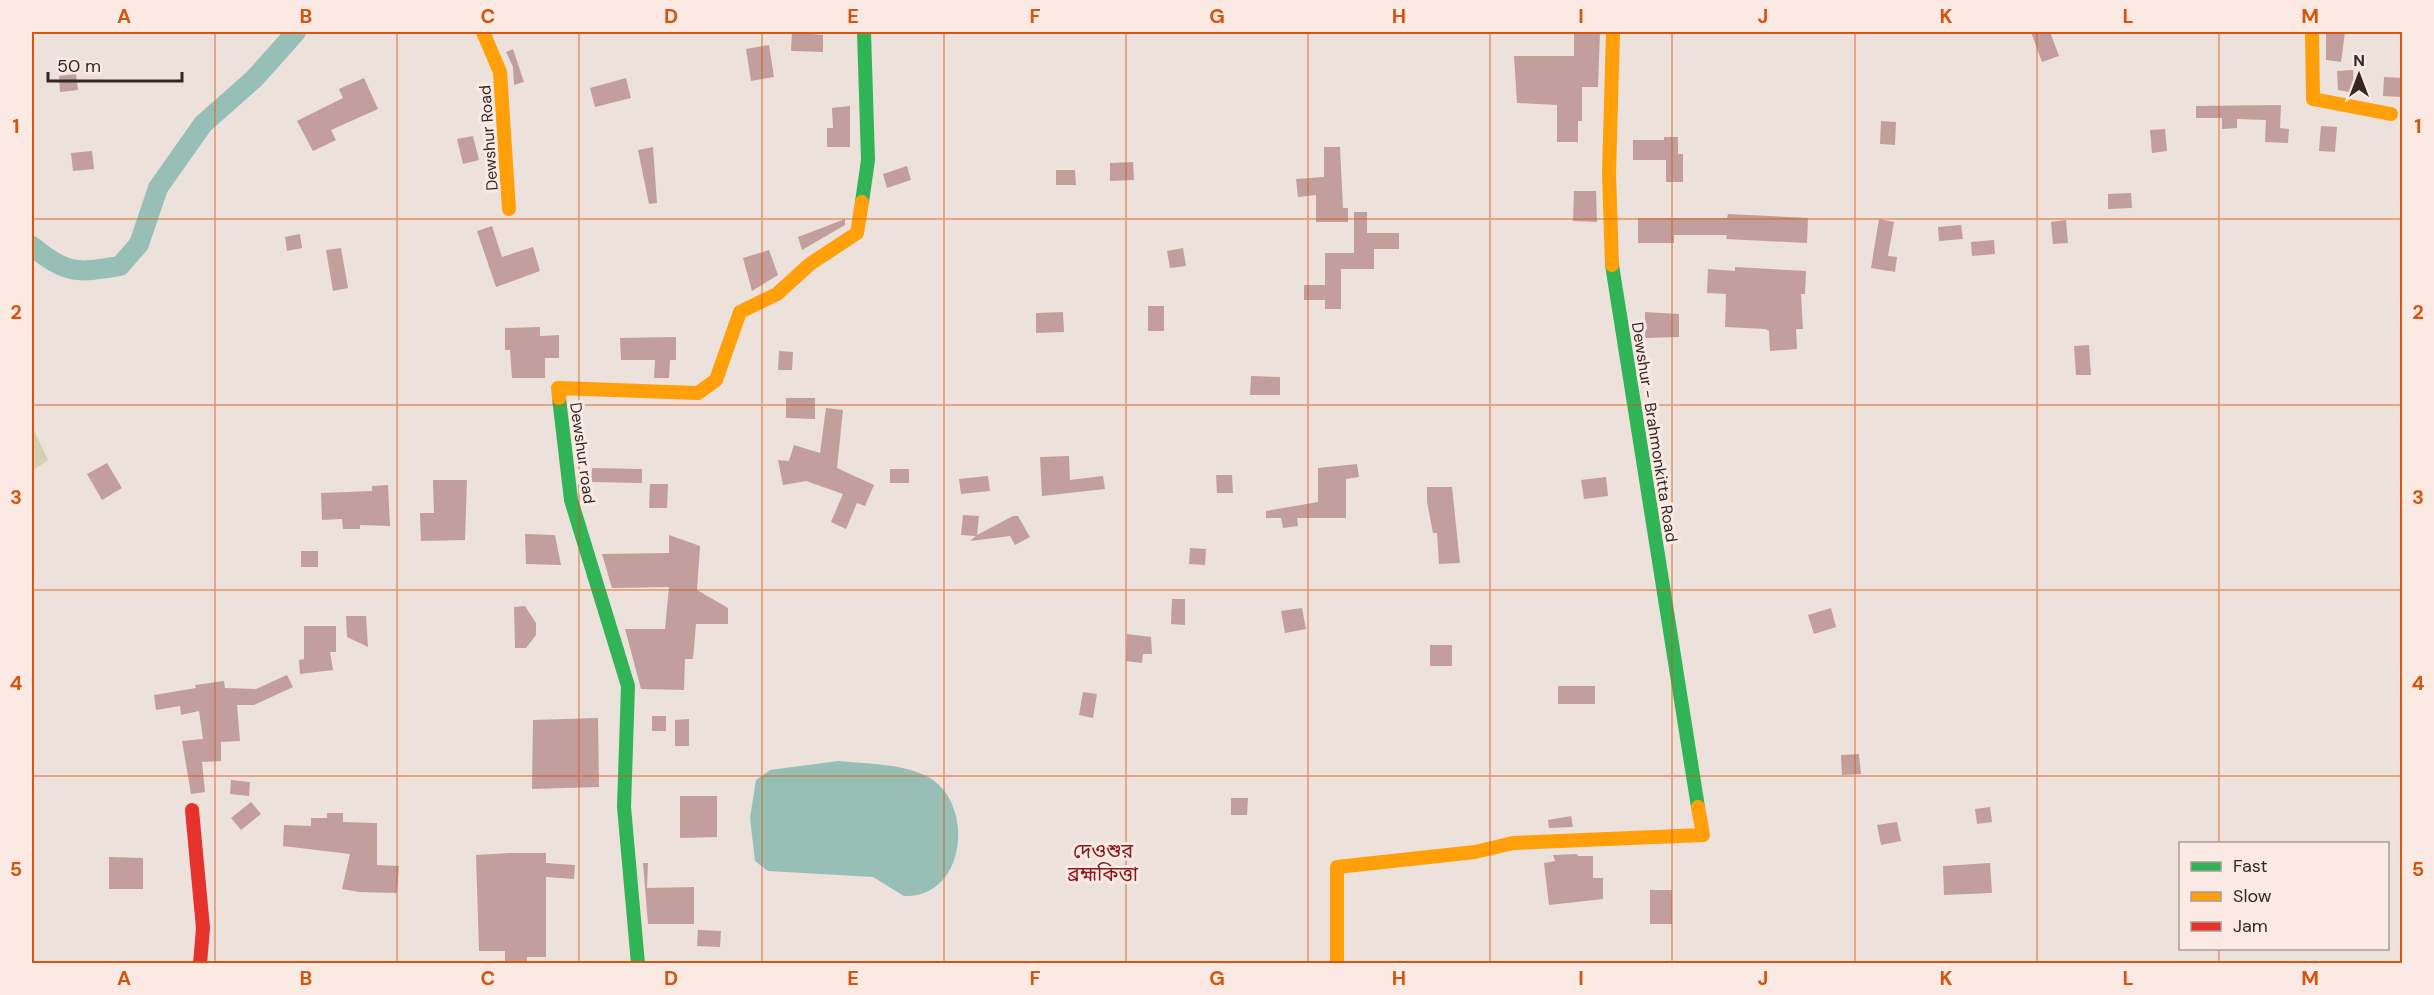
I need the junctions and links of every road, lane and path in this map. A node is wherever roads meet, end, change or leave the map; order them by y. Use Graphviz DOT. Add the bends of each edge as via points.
graph roads {
  1 [pos="483,32"];
  2 [pos="864,32"];
  3 [pos="1613,32"];
  4 [pos="2312,32"];
  5 [pos="2391,114"];
  6 [pos="509,209"];
  7 [pos="192,810"];
  8 [pos="200,963"];
  9 [pos="638,963"];
  10 [pos="1337,963"];
  1 -- 6 [label="street, Dewshur Road" via="500,72"];
  2 -- 9 [label="street, Dewshur road" via="868,160 857,232 810,264 777,294 740,312 716,380 698,393 558,388 571,500 628,686 624,807"];
  3 -- 10 [label="street, Dewshur - Brahmonkitta Road" via="1609,174 1613,278 1703,835 1513,843 1475,852 1336,867"];
  4 -- 5 [label="street" via="2313,99"];
  7 -- 8 [label="street" via="203,928"];
}
